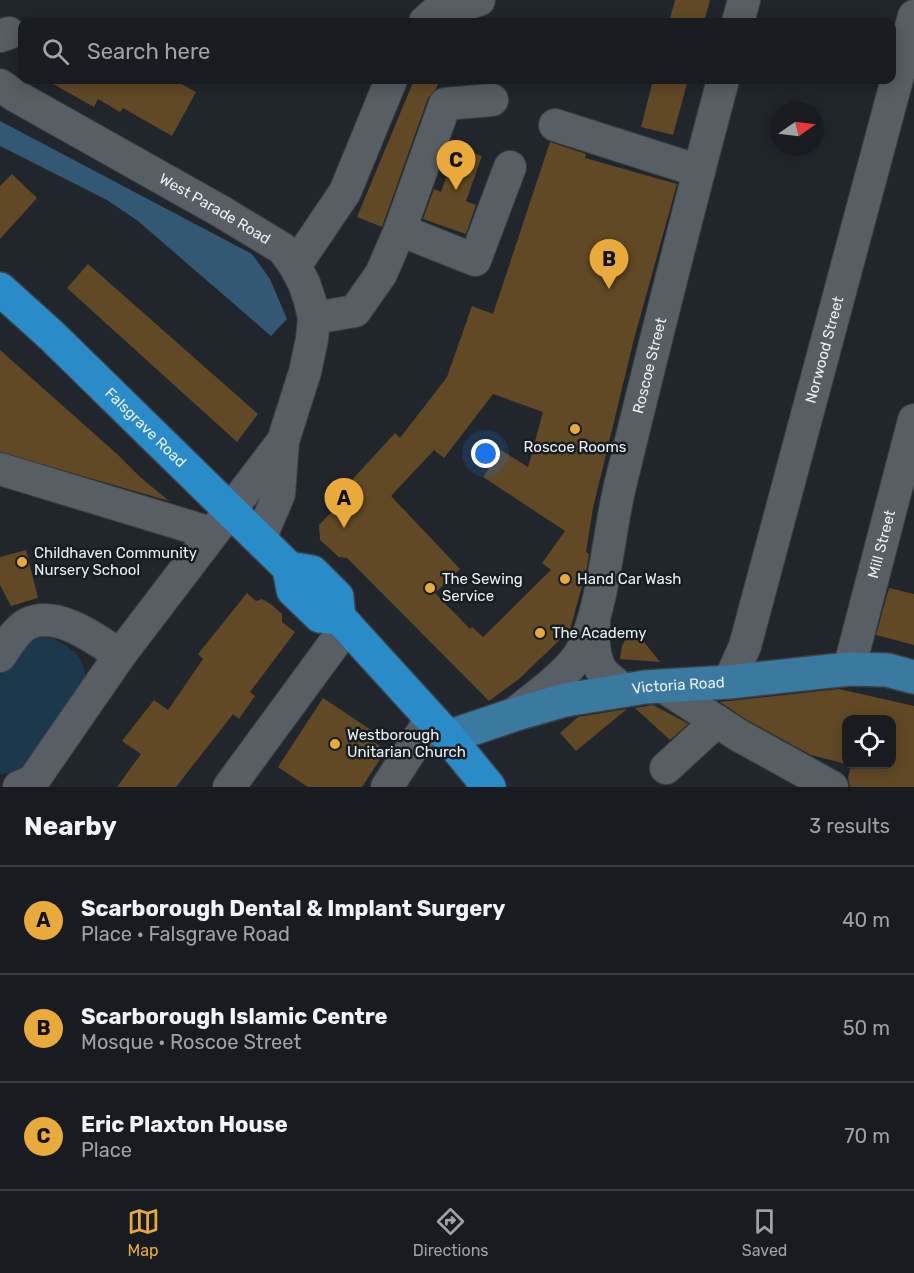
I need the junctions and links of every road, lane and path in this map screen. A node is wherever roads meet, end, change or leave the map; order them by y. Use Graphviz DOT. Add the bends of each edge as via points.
graph roads {
  1 [pos="479,0"];
  2 [pos="744,0"];
  3 [pos="914,16"];
  4 [pos="430,18"];
  5 [pos="739,18"];
  6 [pos="390,84"];
  7 [pos="722,84"];
  8 [pos="0,85"];
  9 [pos="492,100"];
  10 [pos="901,116"];
  11 [pos="555,125"];
  12 [pos="510,167"];
  13 [pos="699,171"];
  14 [pos="400,230"];
  15 [pos="295,266"];
  16 [pos="0,289"];
  17 [pos="314,318"];
  18 [pos="914,420"];
  19 [pos="283,441"];
  20 [pos="0,470"];
  21 [pos="220,522"];
  22 [pos="260,539"];
  23 [pos="595,615"];
  24 [pos="343,622"];
  25 [pos="120,655"];
  26 [pos="0,656"];
  27 [pos="849,669"];
  28 [pos="914,677"];
  29 [pos="729,682"];
  30 [pos="664,687"];
  31 [pos="624,691"];
  32 [pos="513,715"];
  33 [pos="717,721"];
  34 [pos="440,728"];
  35 [pos="666,768"];
  36 [pos="483,780"];
  37 [pos="19,787"];
  38 [pos="229,787"];
  39 [pos="387,787"];
  40 [pos="832,787"];
  1 -- 4 [label="street"];
  2 -- 5 [label="street"];
  3 -- 10 [label="street, Norwood Street"];
  6 -- 15 [label="street" via="345,192"];
  7 -- 13 [label="street, Roscoe Street"];
  8 -- 15 [label="street, West Parade Road" via="283,249"];
  9 -- 14 [label="street" via="446,104"];
  10 -- 29 [label="street, Norwood Street" via="745,646"];
  11 -- 13 [label="street"];
  12 -- 14 [label="street" via="476,260"];
  13 -- 23 [label="street, Roscoe Street" via="616,502"];
  14 -- 17 [label="street" via="381,274 355,311"];
  15 -- 17 [label="street, West Parade Road"];
  16 -- 21 [label="highway, Falsgrave Road" via="52,336"];
  17 -- 19 [label="street, West Parade Road" via="305,372"];
  18 -- 27 [label="street, Mill Street"];
  19 -- 21 [label="street, West Parade Road"];
  19 -- 22 [label="street, West Parade Road" via="279,494"];
  20 -- 21 [label="street"];
  21 -- 22 [label="highway, Falsgrave Road"];
  21 -- 25 [label="street, West Parade Road"];
  22 -- 24 [label="highway, Falsgrave Road" via="289,568 312,572 337,597"];
  23 -- 31 [label="street" via="593,636 602,671"];
  23 -- 32 [label="street, Roscoe Street" via="581,651 559,677"];
  24 -- 34 [label="highway, Falsgrave Road"];
  24 -- 38 [label="street"];
  25 -- 26 [label="street" via="81,630 48,621 27,624"];
  25 -- 37 [label="street, West Parade Road" via="33,781"];
  27 -- 28 [label="main road, Victoria Road" via="887,670"];
  27 -- 29 [label="main road, Victoria Road"];
  29 -- 30 [label="main road, Victoria Road"];
  30 -- 31 [label="main road, Victoria Road"];
  30 -- 33 [label="street"];
  31 -- 32 [label="main road, Victoria Road" via="565,700"];
  32 -- 34 [label="main road, Victoria Road"];
  33 -- 35 [label="street"];
  33 -- 40 [label="street"];
  34 -- 36 [label="highway, Falsgrave Road"];
  34 -- 39 [label="street"];
}
